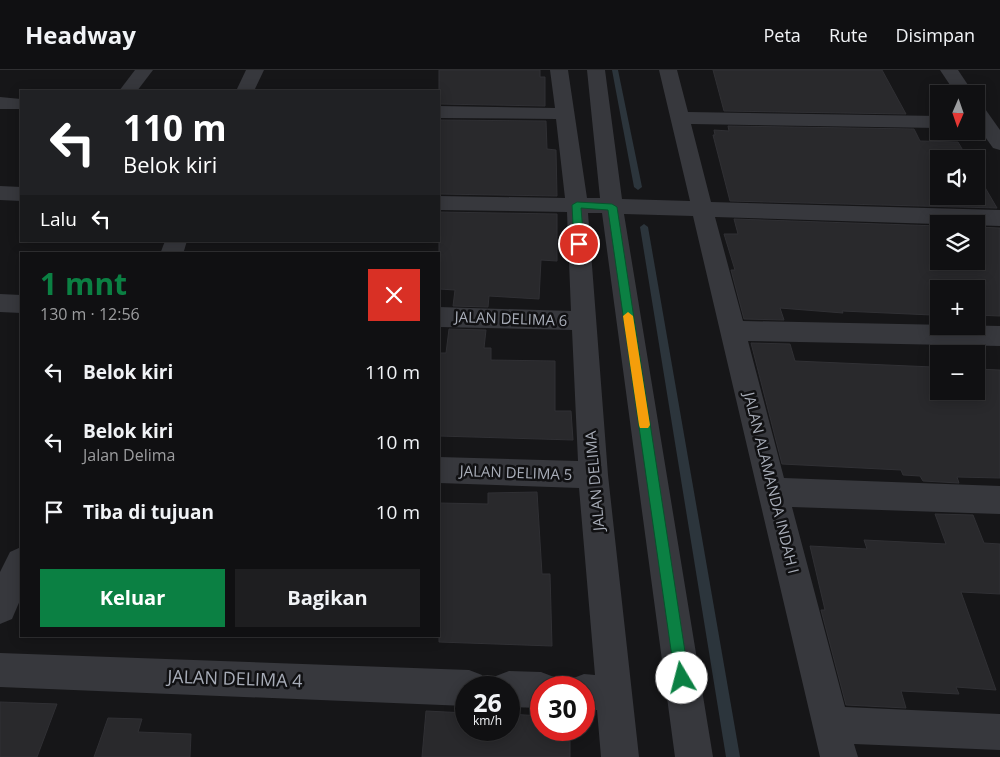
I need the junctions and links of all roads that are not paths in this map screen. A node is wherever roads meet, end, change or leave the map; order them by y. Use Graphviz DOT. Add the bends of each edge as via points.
graph roads {
  1 [pos="144,70"];
  2 [pos="255,70"];
  3 [pos="559,70"];
  4 [pos="596,70"];
  5 [pos="668,70"];
  6 [pos="949,70"];
  7 [pos="959,85"];
  8 [pos="129,90"];
  9 [pos="245,90"];
  10 [pos="0,103"];
  11 [pos="20,104"];
  12 [pos="440,112"];
  13 [pos="566,114"];
  14 [pos="681,118"];
  15 [pos="930,122"];
  16 [pos="985,125"];
  17 [pos="1000,144"];
  18 [pos="0,193"];
  19 [pos="20,194"];
  20 [pos="440,203"];
  21 [pos="577,205"];
  22 [pos="622,207"];
  23 [pos="703,210"];
  24 [pos="1000,218"];
  25 [pos="0,303"];
  26 [pos="20,304"];
  27 [pos="440,316"];
  28 [pos="583,321"];
  29 [pos="733,331"];
  30 [pos="1000,336"];
  31 [pos="440,470"];
  32 [pos="593,476"];
  33 [pos="773,492"];
  34 [pos="1000,500"];
  35 [pos="20,565"];
  36 [pos="0,607"];
  37 [pos="0,670"];
  38 [pos="455,687"];
  39 [pos="599,692"];
  40 [pos="1000,732"];
  41 [pos="836,741"];
  42 [pos="620,757"];
  43 [pos="694,757"];
  1 -- 8 [label="street"];
  2 -- 9 [label="street"];
  3 -- 13 [label="street, JALAN DELIMA"];
  4 -- 22 [label="street"];
  5 -- 14 [label="street, JALAN ALAMANDA INDAH I"];
  6 -- 7 [label="street"];
  10 -- 11 [label="street"];
  12 -- 13 [label="street"];
  13 -- 21 [label="street, JALAN DELIMA"];
  14 -- 15 [label="street"];
  14 -- 23 [label="street, JALAN ALAMANDA INDAH I"];
  16 -- 17 [label="street"];
  18 -- 19 [label="street"];
  20 -- 21 [label="street"];
  21 -- 22 [label="street"];
  21 -- 28 [label="street, JALAN DELIMA"];
  22 -- 23 [label="street"];
  22 -- 43 [label="street"];
  23 -- 24 [label="street"];
  23 -- 29 [label="street, JALAN ALAMANDA INDAH I"];
  25 -- 26 [label="street"];
  27 -- 28 [label="street, JALAN DELIMA 6"];
  28 -- 32 [label="street, JALAN DELIMA"];
  29 -- 30 [label="street"];
  29 -- 33 [label="street, JALAN ALAMANDA INDAH I"];
  31 -- 32 [label="street, JALAN DELIMA 5"];
  32 -- 39 [label="street, JALAN DELIMA"];
  33 -- 34 [label="street"];
  33 -- 41 [label="street, JALAN ALAMANDA INDAH I"];
  35 -- 36 [label="street"];
  37 -- 38 [label="street, JALAN DELIMA 4"];
  39 -- 42 [label="street, JALAN DELIMA"];
  40 -- 41 [label="street"];
}
